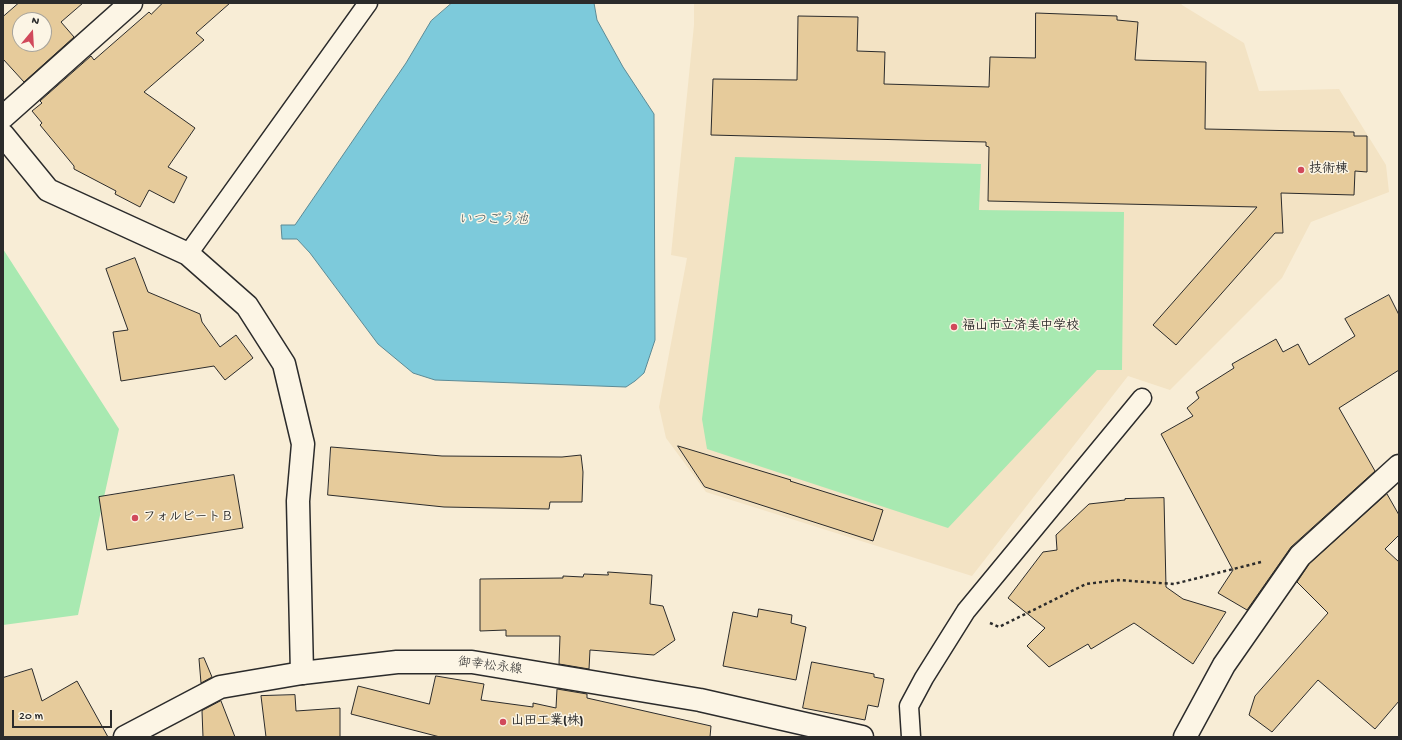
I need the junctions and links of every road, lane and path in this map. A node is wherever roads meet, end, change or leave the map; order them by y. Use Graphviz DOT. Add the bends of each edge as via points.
graph roads {
  1 [pos="131,3"];
  2 [pos="368,3"];
  3 [pos="3,117"];
  4 [pos="3,134"];
  5 [pos="188,254"];
  6 [pos="1142,398"];
  7 [pos="1399,466"];
  8 [pos="1300,556"];
  9 [pos="966,611"];
  10 [pos="302,673"];
  11 [pos="125,737"];
  12 [pos="862,737"];
  13 [pos="911,737"];
  14 [pos="1185,737"];
  1 -- 3 [label="street"];
  2 -- 5 [label="lane"];
  4 -- 5 [label="street" via="48,190"];
  5 -- 10 [label="street" via="247,306 284,364 303,444 298,501"];
  6 -- 9 [label="lane"];
  7 -- 8 [label="street"];
  8 -- 9 [label="path" via="1264,561 1174,584 1118,580 1086,584 999,627"];
  8 -- 14 [label="street" via="1224,665"];
  9 -- 13 [label="lane" via="909,706"];
  10 -- 11 [label="street, 御幸松永線" via="220,686"];
  10 -- 12 [label="street, 御幸松永線" via="397,662 472,662 700,700"];
}
